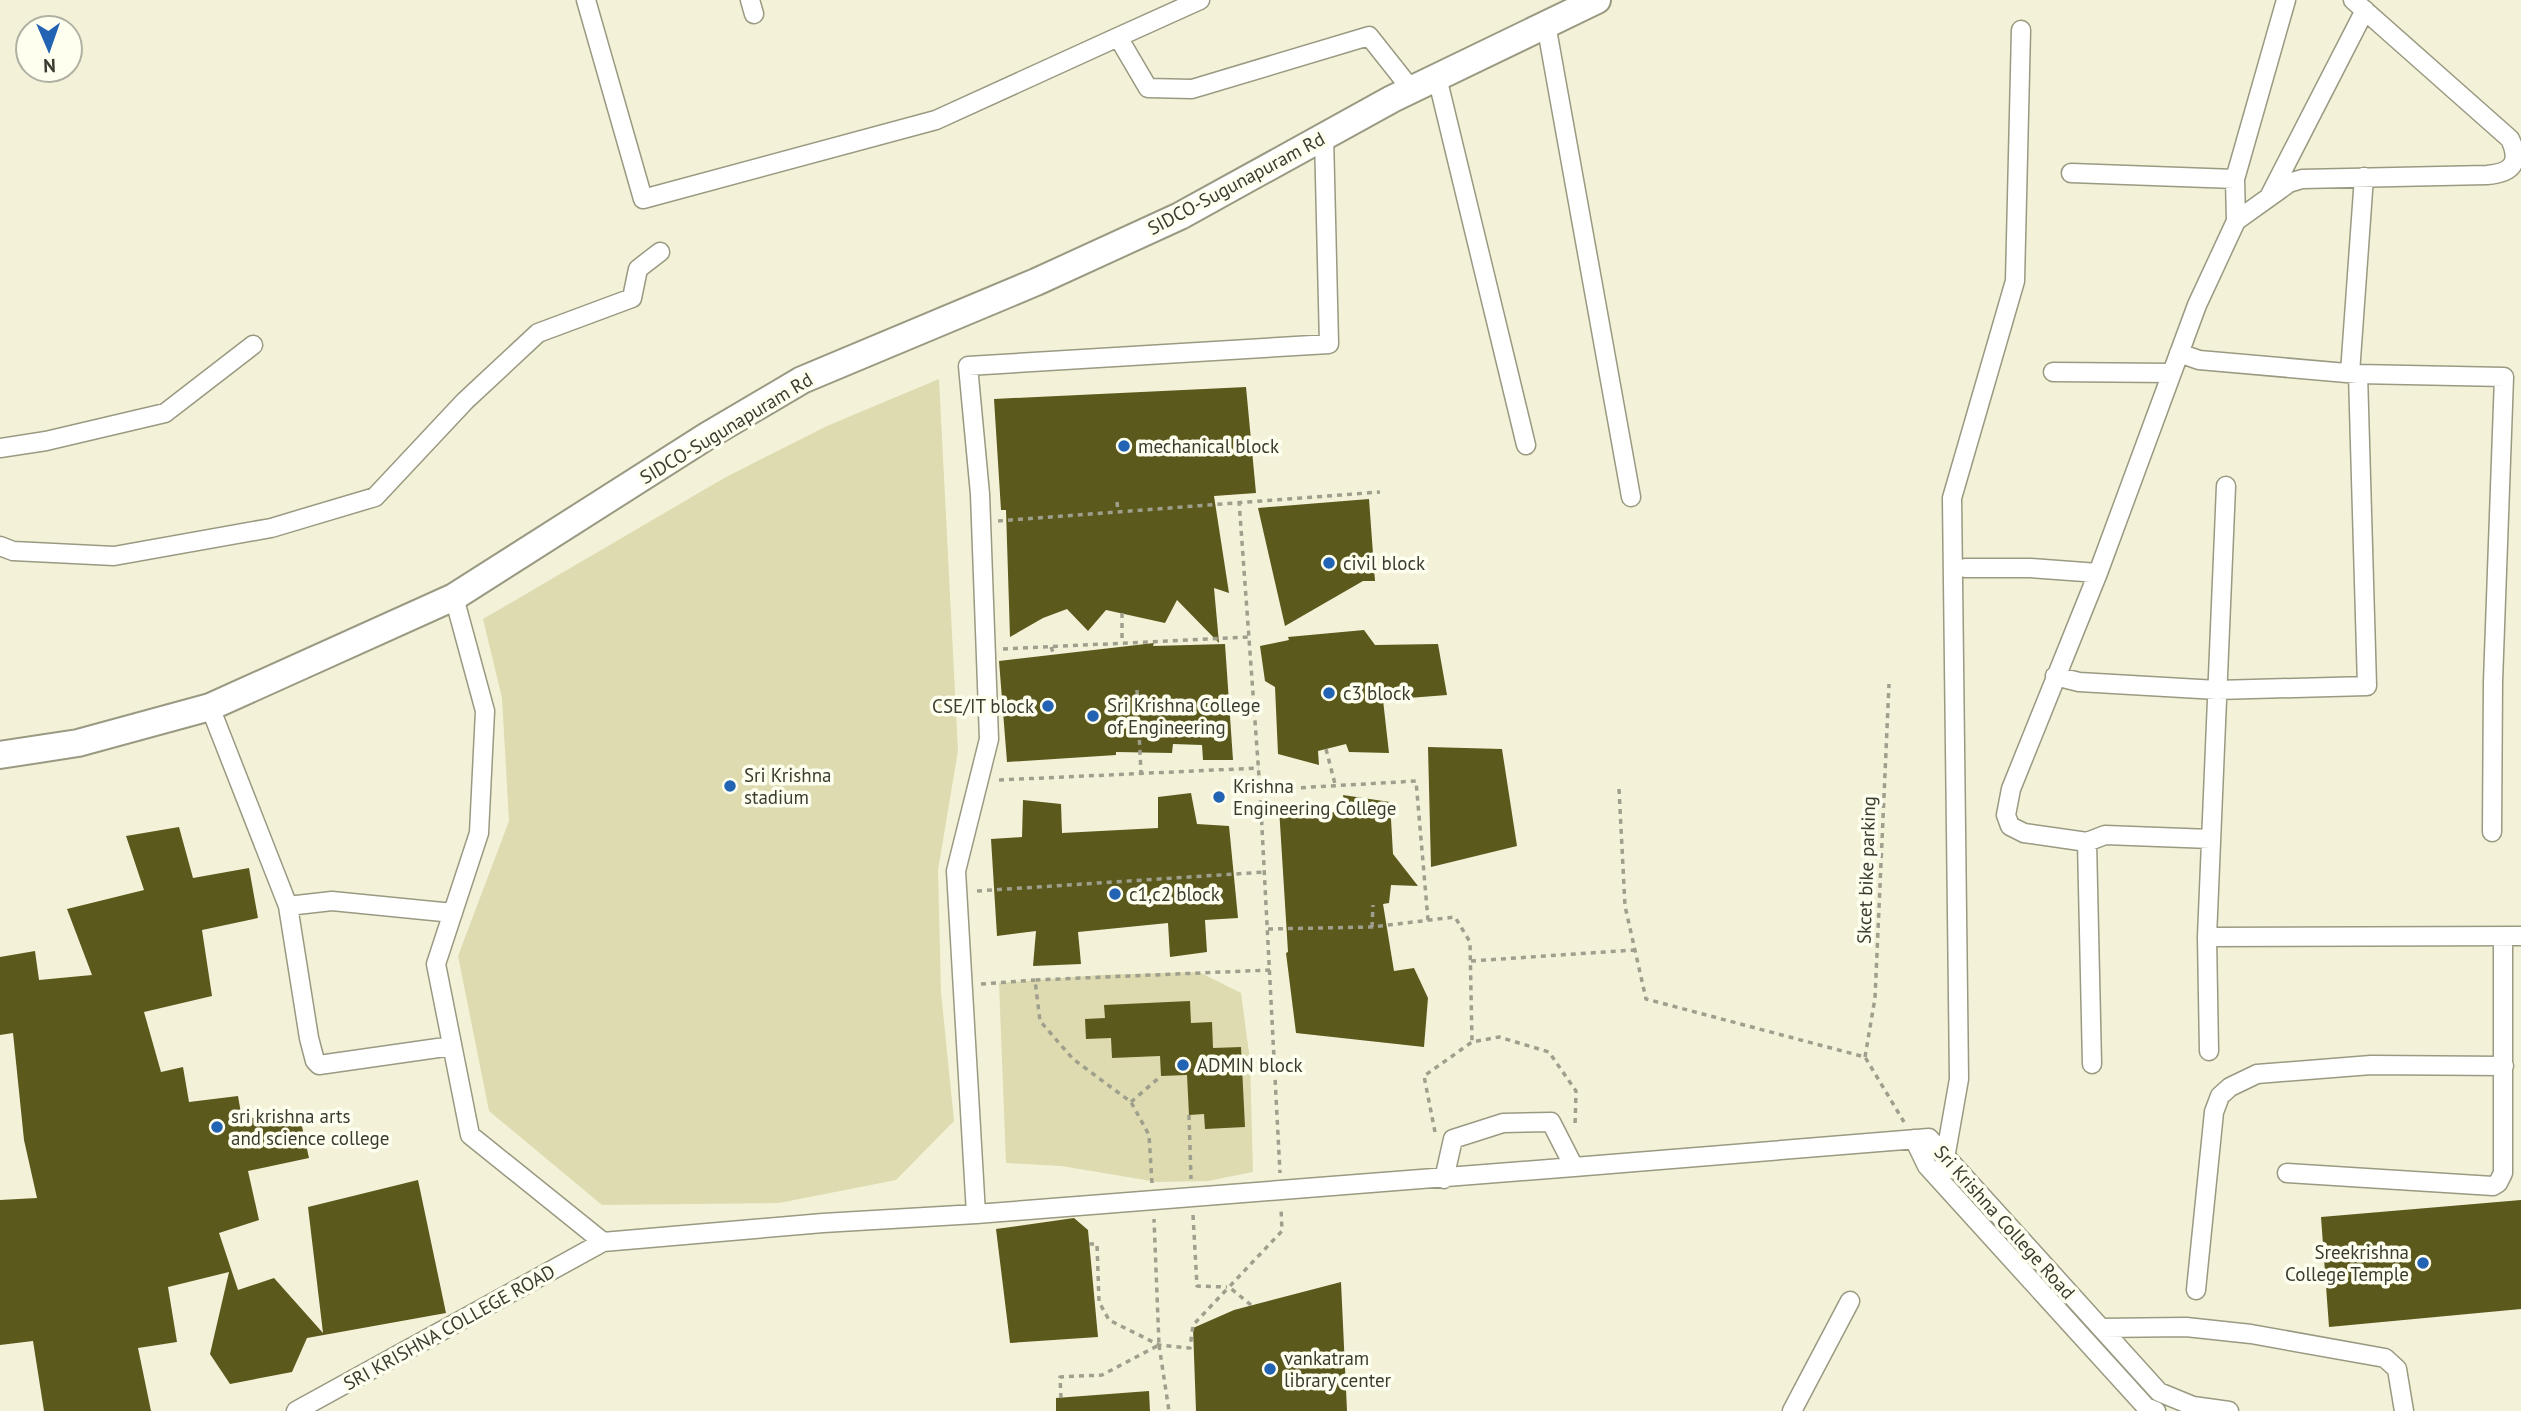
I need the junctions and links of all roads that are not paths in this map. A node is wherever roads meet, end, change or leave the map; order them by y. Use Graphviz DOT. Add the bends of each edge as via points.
graph roads {
  1 [pos="586,0"];
  2 [pos="1200,0"];
  3 [pos="1597,0"];
  4 [pos="2286,0"];
  5 [pos="2359,5"];
  6 [pos="1546,24"];
  7 [pos="2021,30"];
  8 [pos="1118,37"];
  9 [pos="1437,77"];
  10 [pos="1411,89"];
  11 [pos="1324,136"];
  12 [pos="2071,173"];
  13 [pos="2364,177"];
  14 [pos="2235,178"];
  15 [pos="2268,198"];
  16 [pos="2236,221"];
  17 [pos="660,252"];
  18 [pos="253,345"];
  19 [pos="2179,354"];
  20 [pos="2053,372"];
  21 [pos="2172,373"];
  22 [pos="2354,373"];
  23 [pos="1526,445"];
  24 [pos="0,449"];
  25 [pos="2226,486"];
  26 [pos="1631,497"];
  27 [pos="0,546"];
  28 [pos="1965,568"];
  29 [pos="2098,573"];
  30 [pos="454,597"];
  31 [pos="2055,676"];
  32 [pos="2217,690"];
  33 [pos="210,707"];
  34 [pos="0,755"];
  35 [pos="2492,832"];
  36 [pos="2211,839"];
  37 [pos="2087,842"];
  38 [pos="288,906"];
  39 [pos="453,913"];
  40 [pos="2521,936"];
  41 [pos="2207,937"];
  42 [pos="2502,937"];
  43 [pos="452,1045"];
  44 [pos="2209,1051"];
  45 [pos="2092,1064"];
  46 [pos="2504,1066"];
  47 [pos="1914,1139"];
  48 [pos="1944,1154"];
  49 [pos="1574,1167"];
  50 [pos="2287,1172"];
  51 [pos="1444,1179"];
  52 [pos="1941,1181"];
  53 [pos="976,1214"];
  54 [pos="603,1242"];
  55 [pos="2196,1290"];
  56 [pos="1850,1301"];
  57 [pos="2101,1328"];
  58 [pos="296,1411"];
  59 [pos="1792,1411"];
  60 [pos="2156,1411"];
  61 [pos="2229,1411"];
  62 [pos="2404,1411"];
  1 -- 8 [label="street" via="643,198 936,120"];
  2 -- 8 [label="street"];
  3 -- 6 [label="street, SIDCO-Sugunapuram Rd"];
  4 -- 14 [label="street"];
  5 -- 13 [label="street" via="2510,139 2517,159 2512,169 2502,174"];
  5 -- 15 [label="street"];
  6 -- 9 [label="street, SIDCO-Sugunapuram Rd"];
  6 -- 26 [label="street"];
  7 -- 48 [label="street" via="2015,281 1952,498 1959,1079"];
  8 -- 10 [label="street" via="1148,89 1192,89 1369,37"];
  9 -- 10 [label="street, SIDCO-Sugunapuram Rd"];
  9 -- 23 [label="street"];
  10 -- 11 [label="street, SIDCO-Sugunapuram Rd"];
  11 -- 30 [label="street, SIDCO-Sugunapuram Rd" via="1180,216 802,380"];
  11 -- 53 [label="street" via="1329,344 968,366 981,523 989,740 956,871"];
  12 -- 14 [label="street"];
  13 -- 15 [label="street" via="2302,179"];
  13 -- 22 [label="street"];
  14 -- 16 [label="street"];
  15 -- 16 [label="street"];
  16 -- 19 [label="street"];
  17 -- 27 [label="street" via="638,270 632,298 538,333 465,401 375,497 271,528 114,556 13,551"];
  18 -- 24 [label="street" via="165,413"];
  19 -- 21 [label="street"];
  19 -- 22 [label="street" via="2199,360"];
  20 -- 21 [label="street"];
  21 -- 29 [label="street"];
  22 -- 32 [label="street" via="2367,687"];
  22 -- 35 [label="street" via="2504,377"];
  25 -- 32 [label="street"];
  28 -- 29 [label="street"];
  29 -- 31 [label="street"];
  30 -- 33 [label="street, SIDCO-Sugunapuram Rd"];
  30 -- 39 [label="street" via="485,711 479,833"];
  31 -- 32 [label="street" via="2079,682"];
  31 -- 37 [label="street" via="2011,789 2006,815 2010,826 2024,833"];
  32 -- 36 [label="street"];
  33 -- 34 [label="street, SIDCO-Sugunapuram Rd" via="78,743"];
  33 -- 38 [label="street"];
  36 -- 37 [label="street" via="2105,835"];
  36 -- 41 [label="street"];
  37 -- 45 [label="street"];
  38 -- 39 [label="street" via="332,901"];
  38 -- 43 [label="street" via="309,1038 319,1065"];
  39 -- 43 [label="street" via="436,964"];
  40 -- 42 [label="street"];
  41 -- 42 [label="street"];
  41 -- 44 [label="street"];
  42 -- 46 [label="street"];
  43 -- 54 [label="street" via="470,1135"];
  46 -- 50 [label="street" via="2502,1173 2493,1186"];
  46 -- 55 [label="street" via="2345,1067 2257,1074 2231,1087 2220,1096 2214,1112"];
  47 -- 48 [label="street, Sri Krishna College Road" via="1929,1138"];
  47 -- 49 [label="street, Sri Krishna College Road"];
  47 -- 52 [label="street" via="1927,1166"];
  48 -- 52 [label="street"];
  48 -- 57 [label="street, Sri Krishna College Road"];
  49 -- 51 [label="street, Sri Krishna College Road"];
  49 -- 51 [label="street" via="1552,1122 1503,1123 1453,1139"];
  51 -- 53 [label="street, Sri Krishna College Road"];
  52 -- 60 [label="street" via="2146,1407"];
  53 -- 54 [label="street, Sri Krishna College Road"];
  54 -- 58 [label="street, SRI KRISHNA COLLEGE ROAD"];
  56 -- 59 [label="street"];
  57 -- 61 [label="street, Sri Krishna College Road" via="2160,1392 2193,1406"];
  57 -- 62 [label="street" via="2225,1331 2385,1358 2397,1369"];
}
